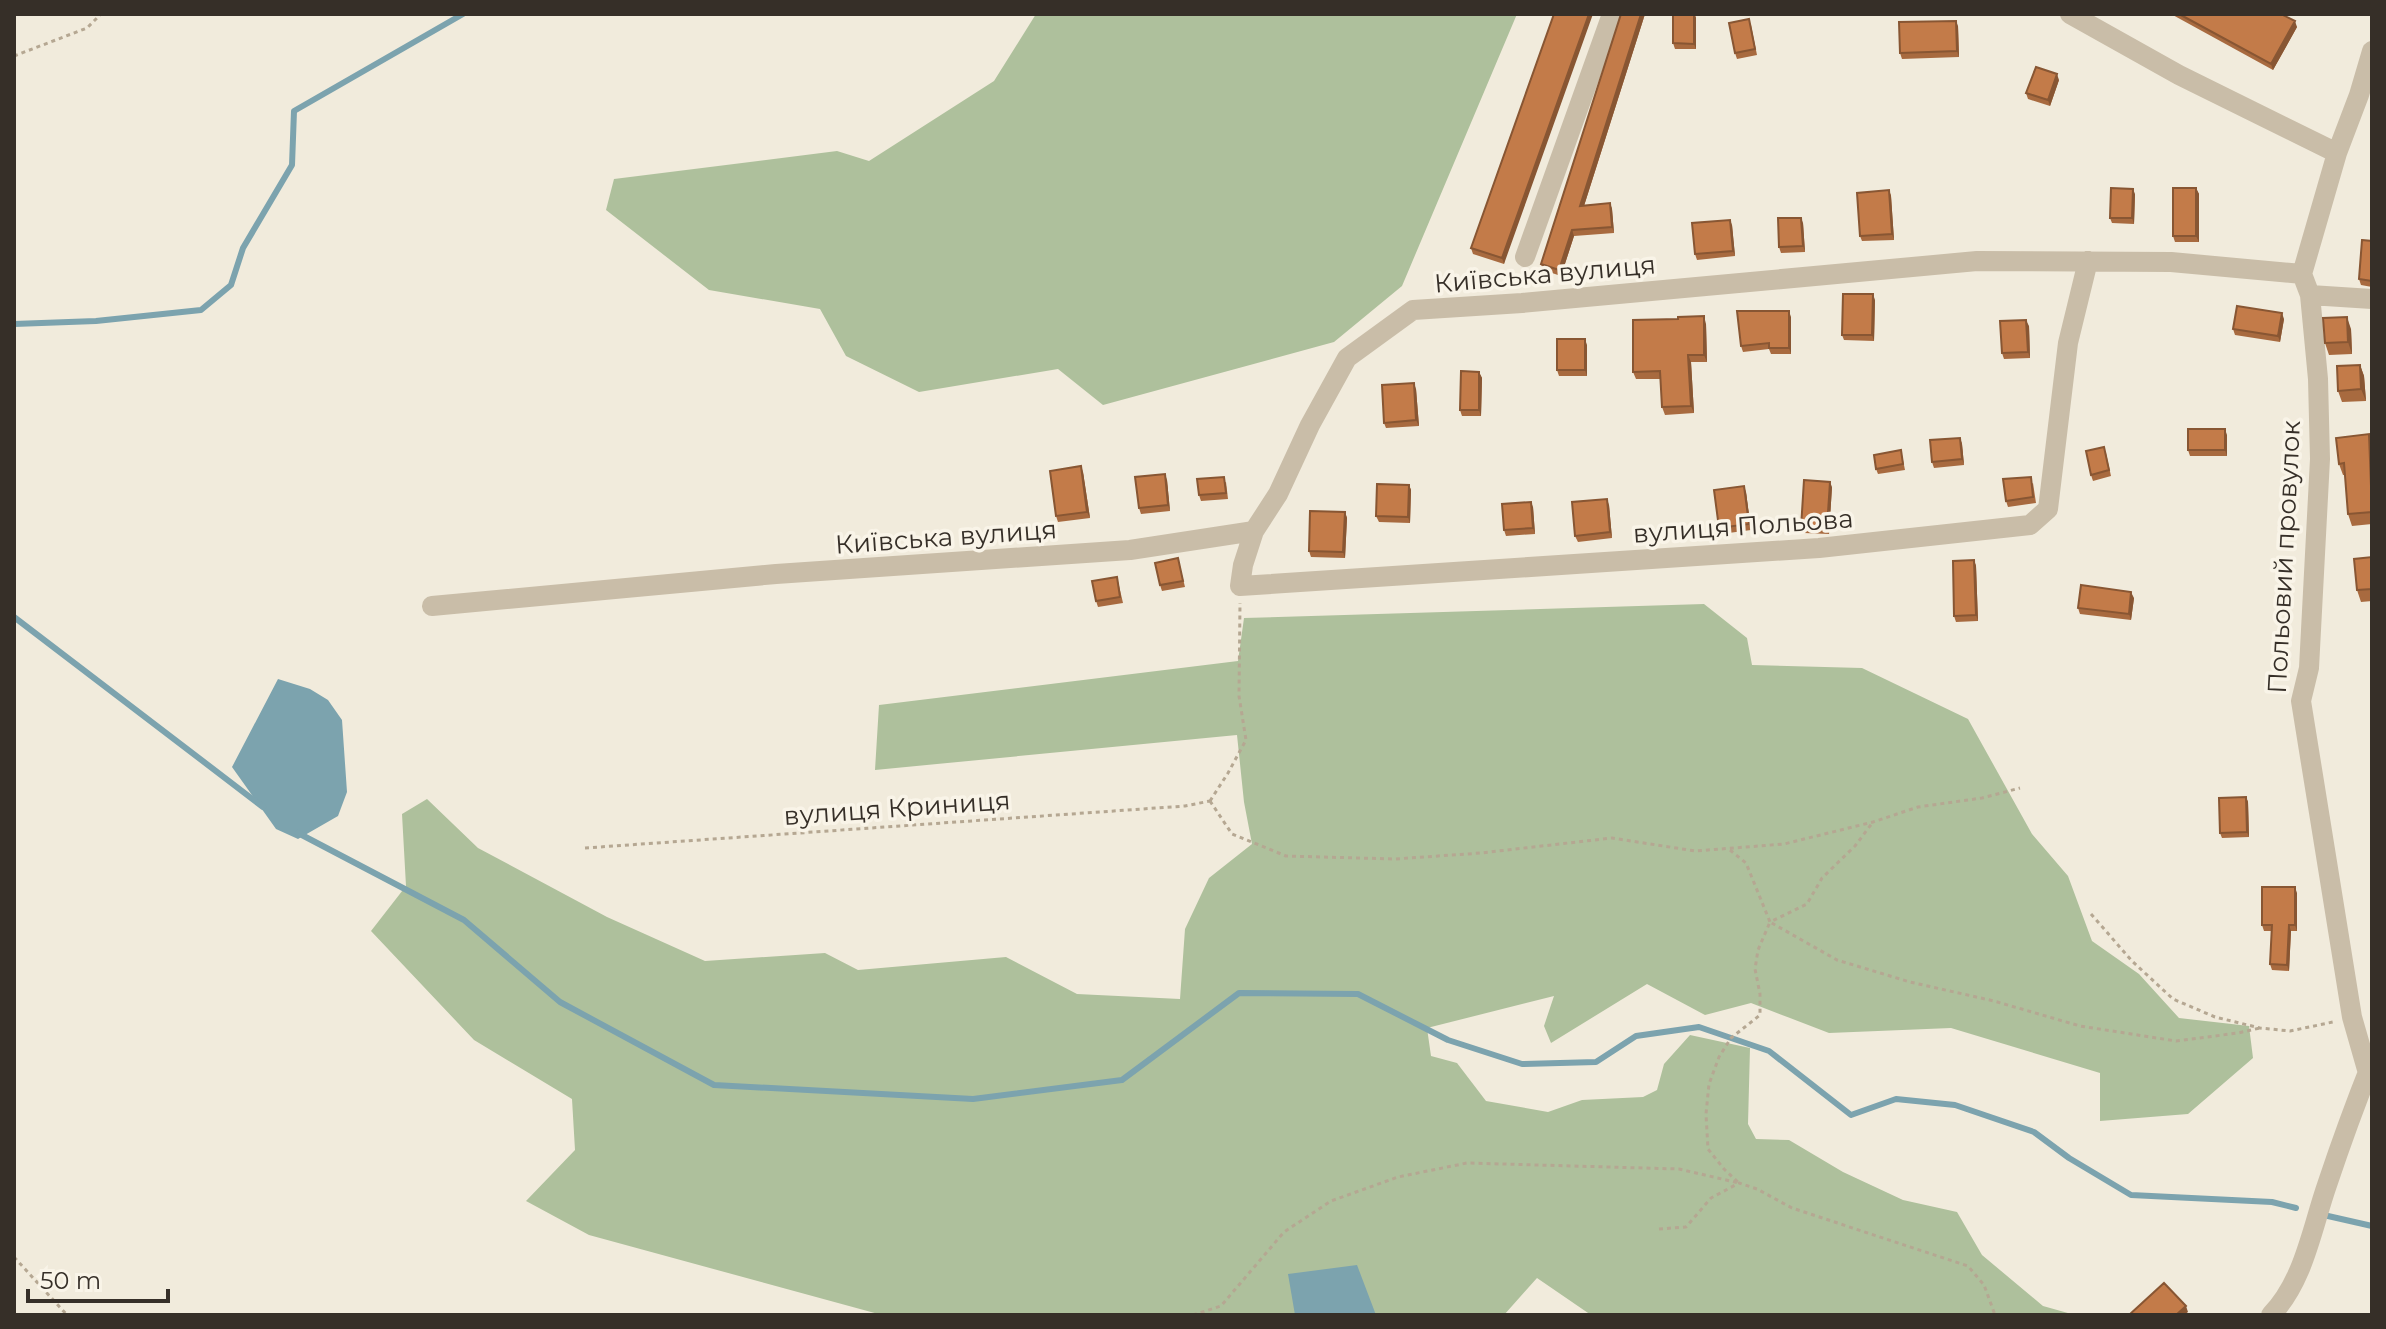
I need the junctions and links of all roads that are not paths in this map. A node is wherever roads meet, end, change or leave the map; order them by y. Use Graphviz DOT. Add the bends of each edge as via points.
graph roads {
  1 [pos="1612,14"];
  2 [pos="2070,14"];
  3 [pos="2372,51"];
  4 [pos="2337,153"];
  5 [pos="1525,257"];
  6 [pos="2088,261"];
  7 [pos="2302,274"];
  8 [pos="2310,295"];
  9 [pos="2372,299"];
  10 [pos="1254,531"];
  11 [pos="432,606"];
  12 [pos="2370,1067"];
  13 [pos="2271,1315"];
  1 -- 5 [label="street"];
  2 -- 4 [label="street"];
  3 -- 4 [label="street"];
  4 -- 7 [label="street"];
  6 -- 7 [label="street, Київська вулиця" via="2171,262"];
  6 -- 10 [label="street, Київська вулиця" via="1977,261 1413,310 1347,358"];
  6 -- 10 [label="street, вулиця Польова" via="2068,343 2048,509 2030,525 1819,548 1240,586"];
  7 -- 8 [label="street, Польовий провулок"];
  8 -- 9 [label="street"];
  8 -- 12 [label="street, Польовий провулок" via="2320,459 2309,668 2301,701 2352,1017"];
  10 -- 11 [label="street, Київська вулиця" via="1130,550 776,574"];
  12 -- 13 [label="street" via="2302,1264"];
}
